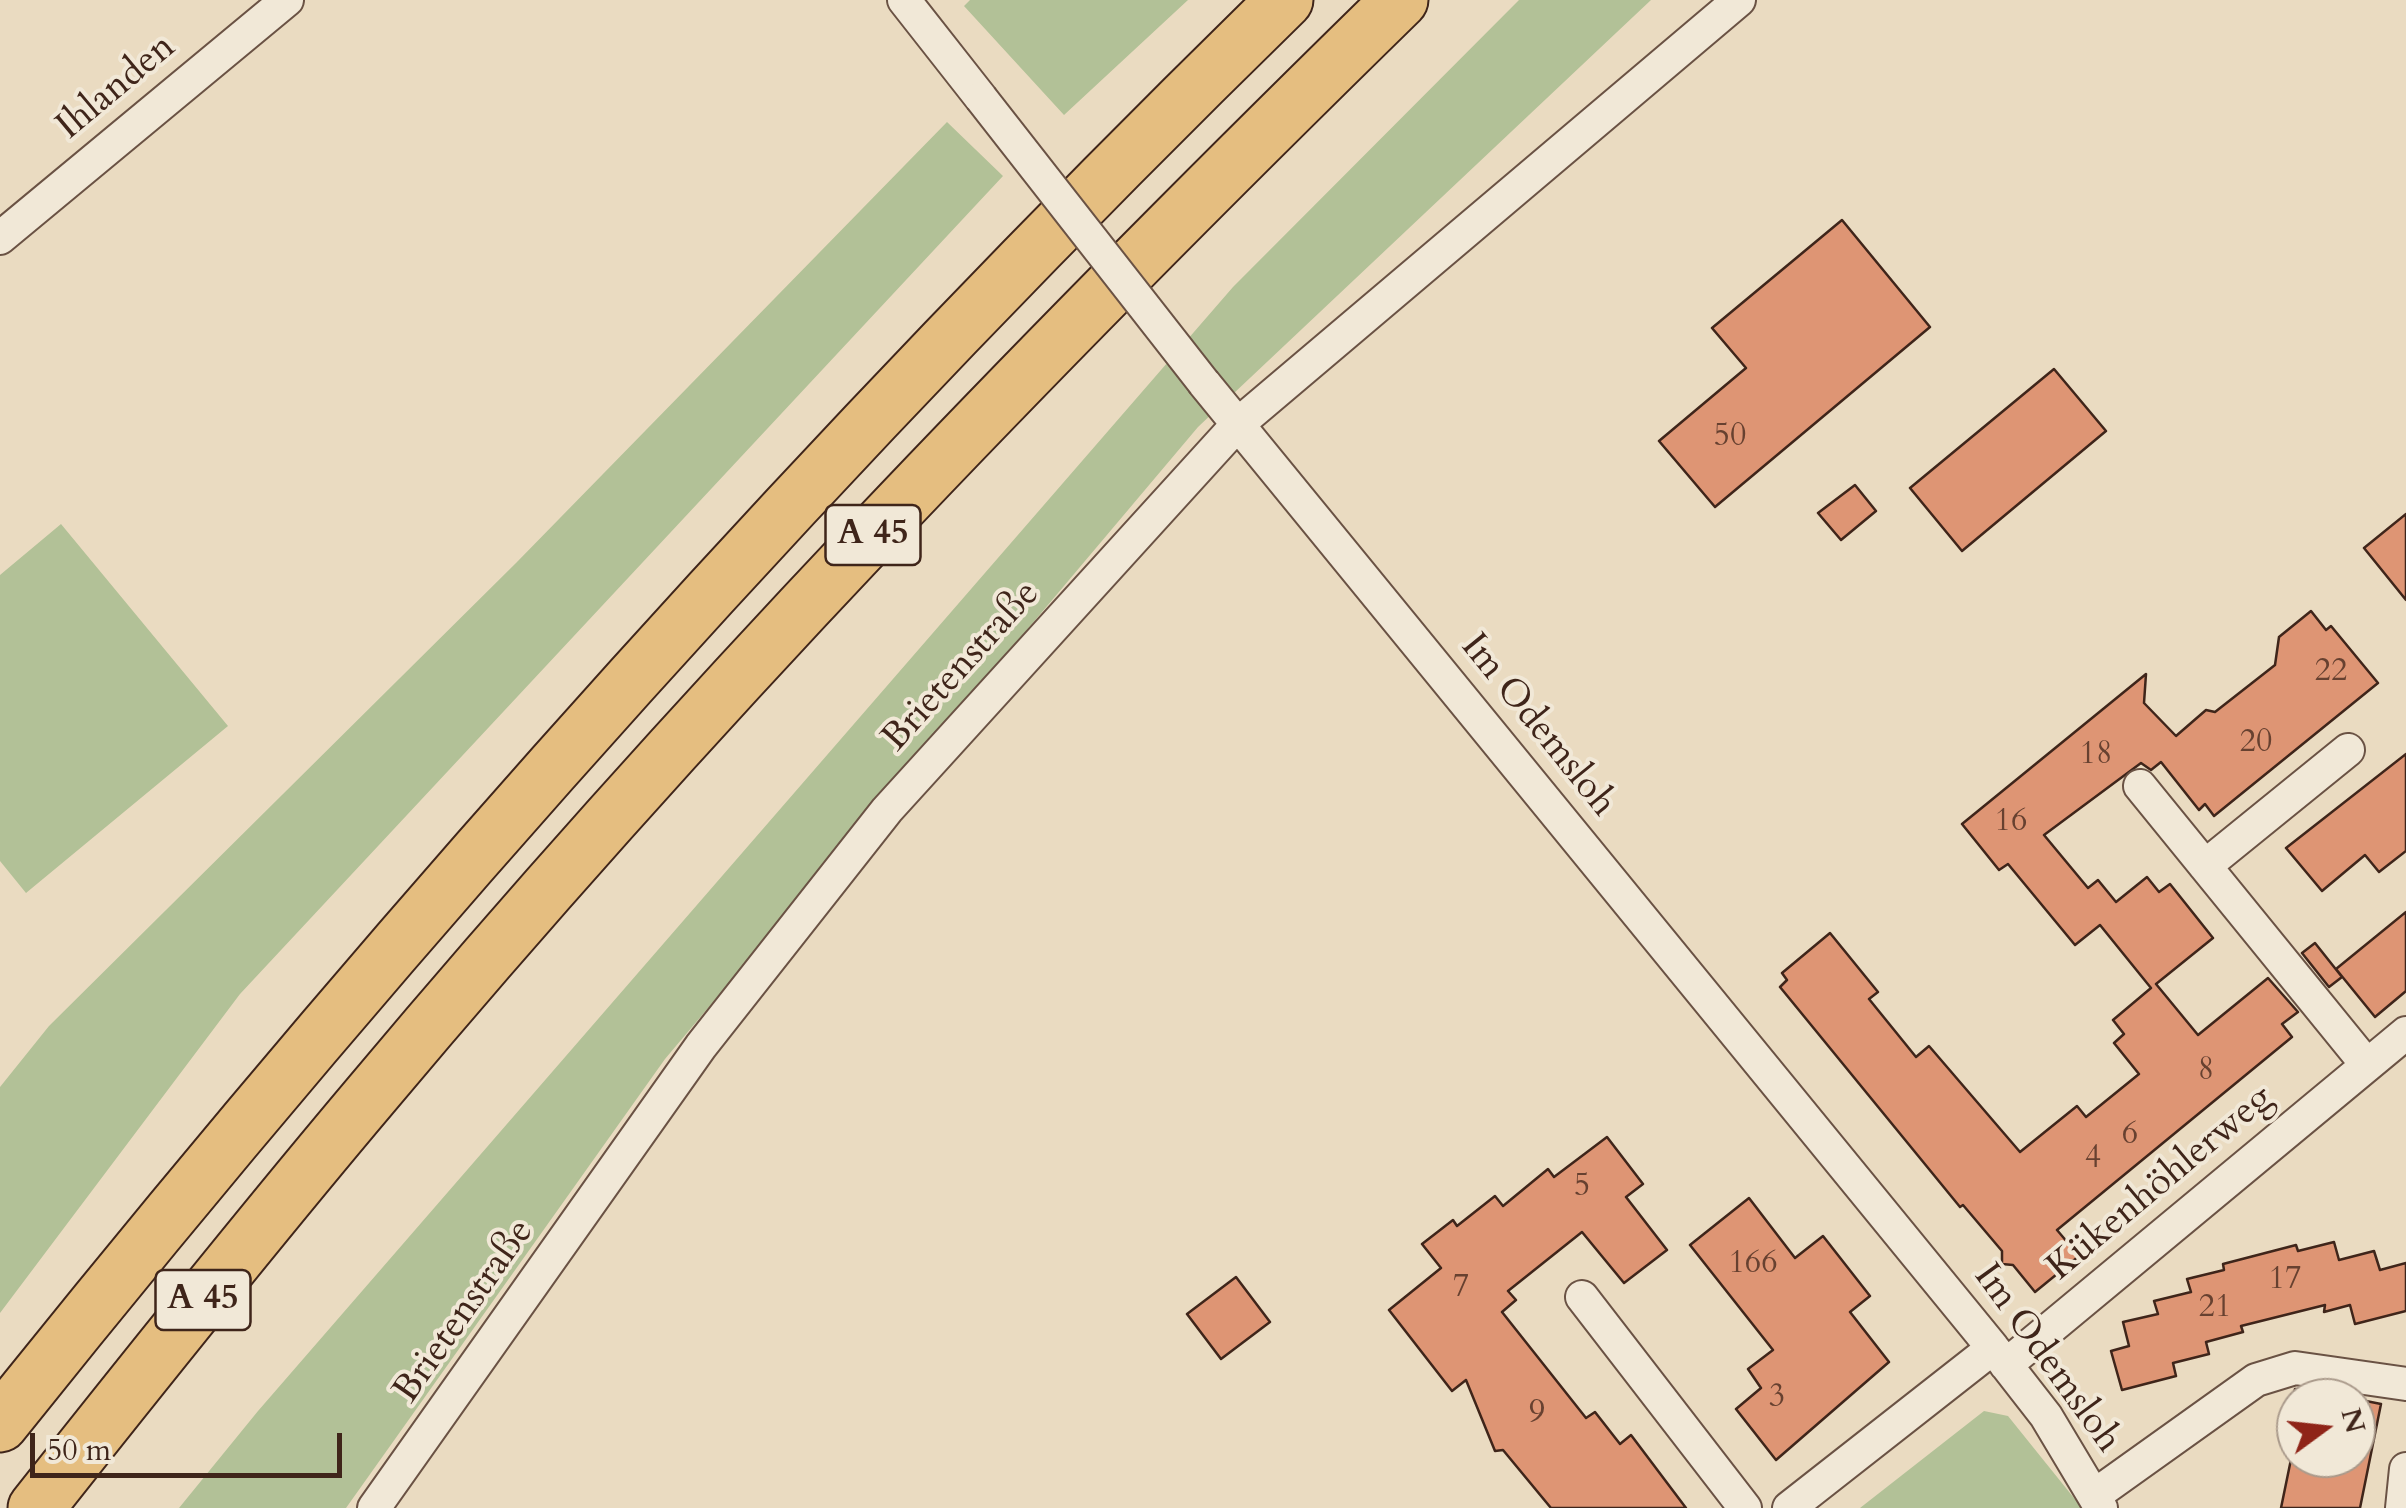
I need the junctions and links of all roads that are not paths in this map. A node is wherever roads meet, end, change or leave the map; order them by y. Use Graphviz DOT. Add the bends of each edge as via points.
graph roads {
  1 [pos="286,0"];
  2 [pos="904,0"];
  3 [pos="1284,0"];
  4 [pos="1400,0"];
  5 [pos="1740,0"];
  6 [pos="0,238"];
  7 [pos="1237,425"];
  8 [pos="2348,750"];
  9 [pos="2140,786"];
  10 [pos="2206,866"];
  11 [pos="2406,1033"];
  12 [pos="2367,1065"];
  13 [pos="1582,1297"];
  14 [pos="2000,1356"];
  15 [pos="2406,1384"];
  16 [pos="0,1424"];
  17 [pos="2406,1469"];
  18 [pos="2098,1502"];
  19 [pos="36,1508"];
  20 [pos="374,1508"];
  21 [pos="1745,1508"];
  22 [pos="1789,1508"];
  23 [pos="2402,1508"];
  1 -- 6 [label="street, Ihlanden"];
  2 -- 7 [label="street, Im Odemsloh, bridge"];
  3 -- 16 [label="highway, A 45" via="664,640 212,1162"];
  4 -- 19 [label="highway, A 45" via="1206,190 742,676 372,1093"];
  5 -- 7 [label="street, Brietenstraße"];
  7 -- 14 [label="street, Im Odemsloh"];
  7 -- 20 [label="street, Brietenstraße" via="887,810 701,1046"];
  8 -- 10 [label="street"];
  9 -- 10 [label="street"];
  10 -- 12 [label="street"];
  11 -- 12 [label="street, Kükenhöhlerweg"];
  12 -- 14 [label="street, Kükenhöhlerweg"];
  13 -- 21 [label="street"];
  14 -- 18 [label="street, Im Odemsloh"];
  14 -- 22 [label="street, Kükenhöhlerweg"];
  15 -- 18 [label="street" via="2295,1368 2256,1380"];
  17 -- 23 [label="street"];
}
